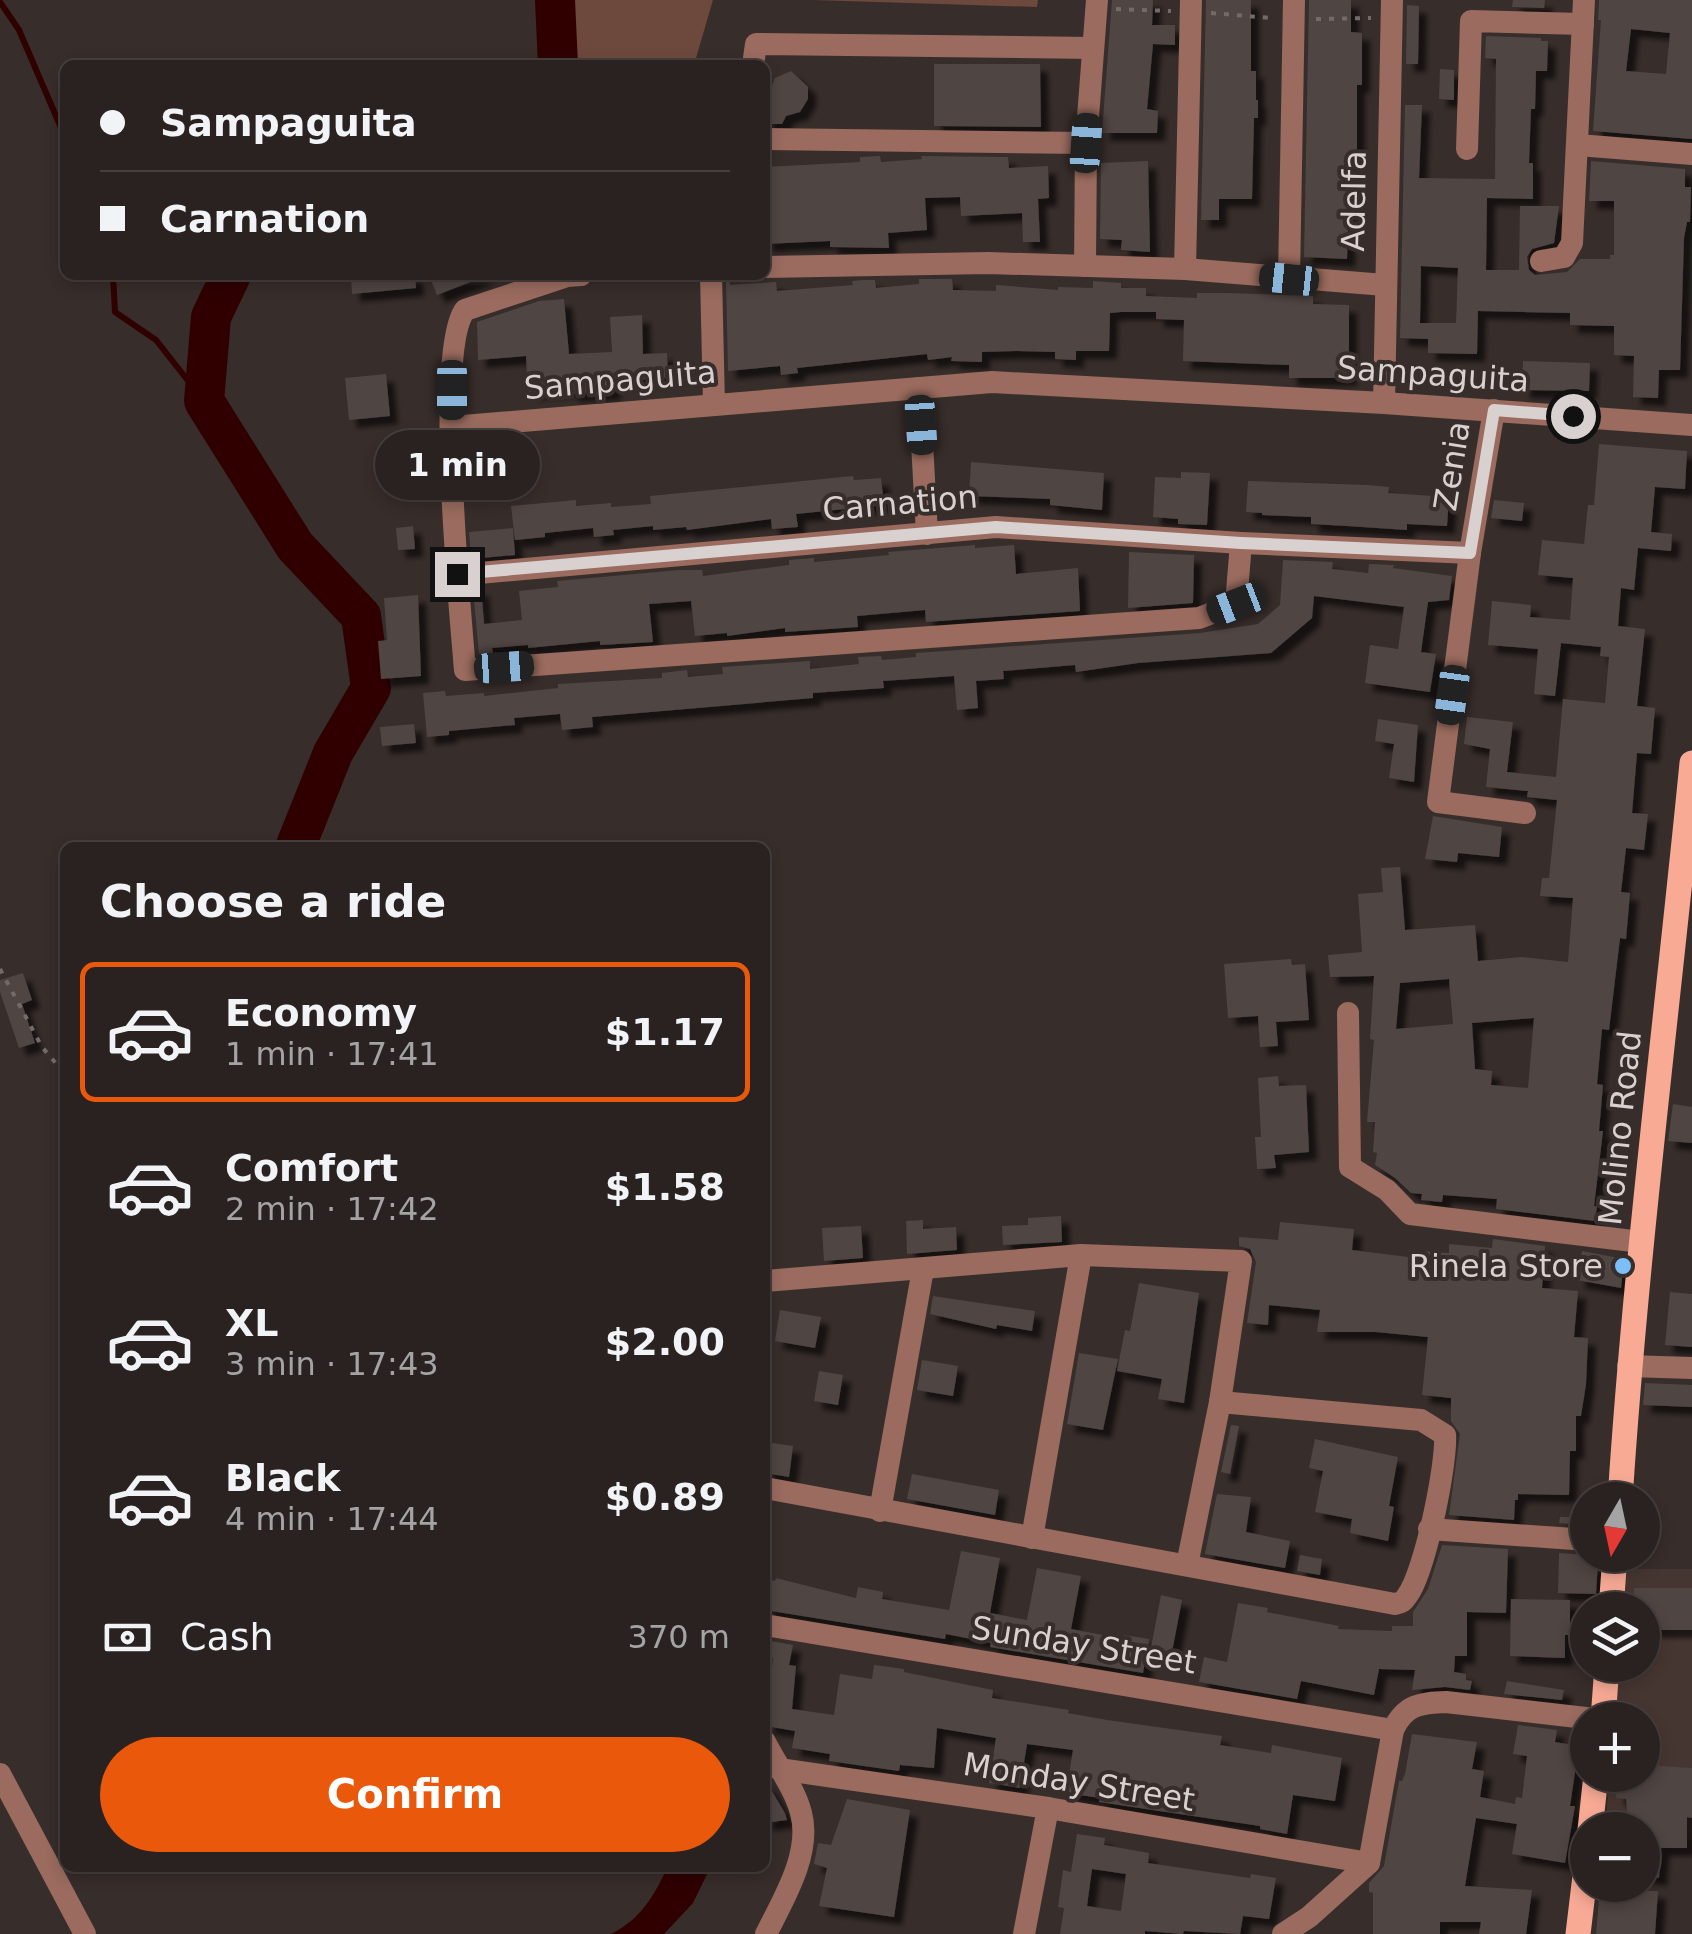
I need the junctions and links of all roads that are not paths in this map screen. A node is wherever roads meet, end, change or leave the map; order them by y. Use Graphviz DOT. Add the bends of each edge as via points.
graph roads {
  1 [pos="1584,0"];
  2 [pos="1097,4"];
  3 [pos="1190,6"];
  4 [pos="1391,9"];
  5 [pos="1294,10"];
  6 [pos="1582,24"];
  7 [pos="1093,48"];
  8 [pos="754,60"];
  9 [pos="770,139"];
  10 [pos="1086,143"];
  11 [pos="1578,145"];
  12 [pos="1467,149"];
  13 [pos="1692,154"];
  14 [pos="1542,260"];
  15 [pos="770,266"];
  16 [pos="1085,266"];
  17 [pos="1185,269"];
  18 [pos="1289,279"];
  19 [pos="555,280"];
  20 [pos="710,280"];
  21 [pos="1385,285"];
  22 [pos="919,388"];
  23 [pos="1384,403"];
  24 [pos="714,406"];
  25 [pos="1494,410"];
  26 [pos="1692,425"];
  27 [pos="452,426"];
  28 [pos="927,534"];
  29 [pos="1241,543"];
  30 [pos="1470,553"];
  31 [pos="457,574"];
  32 [pos="1692,762"];
  33 [pos="1526,813"];
  34 [pos="1689,818"];
  35 [pos="1348,1013"];
  36 [pos="1640,1242"];
  37 [pos="1081,1255"];
  38 [pos="923,1268"];
  39 [pos="770,1281"];
  40 [pos="1628,1366"];
  41 [pos="1692,1368"];
  42 [pos="1220,1402"];
  43 [pos="1621,1482"];
  44 [pos="770,1489"];
  45 [pos="880,1511"];
  46 [pos="1429,1530"];
  47 [pos="1032,1538"];
  48 [pos="1570,1539"];
  49 [pos="1188,1565"];
  50 [pos="770,1626"];
  51 [pos="1570,1717"];
  52 [pos="1393,1730"];
  53 [pos="770,1752"];
  54 [pos="779,1769"];
  55 [pos="0,1774"];
  56 [pos="1048,1808"];
  57 [pos="1369,1863"];
  58 [pos="1582,1902"];
  59 [pos="85,1934"];
  60 [pos="766,1934"];
  61 [pos="1024,1934"];
  62 [pos="1283,1934"];
  63 [pos="1578,1934"];
  1 -- 6 [label="street"];
  2 -- 7 [label="street"];
  3 -- 17 [label="street"];
  4 -- 21 [label="street, Adelfa"];
  5 -- 18 [label="street"];
  6 -- 11 [label="street"];
  6 -- 12 [label="street" via="1471,22"];
  7 -- 8 [label="street" via="756,44"];
  7 -- 10 [label="street"];
  9 -- 10 [label="street"];
  10 -- 16 [label="street"];
  11 -- 13 [label="street"];
  11 -- 14 [label="street" via="1570,249"];
  15 -- 16 [label="street"];
  16 -- 17 [label="street"];
  17 -- 18 [label="street"];
  18 -- 21 [label="street"];
  19 -- 27 [label="street" via="463,311 454,334"];
  20 -- 24 [label="street"];
  21 -- 23 [label="street, Adelfa"];
  22 -- 23 [label="street, Sampaguita" via="992,382"];
  22 -- 24 [label="street, Sampaguita"];
  22 -- 28 [label="street"];
  23 -- 25 [label="street, Sampaguita"];
  24 -- 27 [label="street, Sampaguita"];
  25 -- 26 [label="street, Sampaguita"];
  25 -- 30 [label="street, Zenia"];
  27 -- 31 [label="street"];
  28 -- 29 [label="street, Carnation" via="996,527"];
  28 -- 31 [label="street, Carnation"];
  29 -- 30 [label="street, Carnation"];
  29 -- 31 [label="street" via="1236,604 1199,618 465,670"];
  30 -- 33 [label="street, Zenia" via="1438,802"];
  32 -- 34 [label="main road, Molino Road"];
  34 -- 36 [label="main road, Molino Road"];
  35 -- 36 [label="street" via="1350,1167 1410,1214"];
  36 -- 40 [label="main road, Molino Road"];
  37 -- 38 [label="street"];
  37 -- 42 [label="street" via="1241,1260"];
  37 -- 47 [label="street"];
  38 -- 39 [label="street"];
  38 -- 45 [label="street"];
  40 -- 41 [label="street"];
  40 -- 43 [label="main road, Molino Road"];
  42 -- 46 [label="street" via="1421,1420 1436,1427 1445,1435 1446,1452"];
  42 -- 49 [label="street"];
  44 -- 45 [label="street"];
  45 -- 47 [label="street"];
  46 -- 48 [label="street"];
  46 -- 49 [label="street" via="1414,1584 1395,1604"];
  47 -- 49 [label="street"];
  50 -- 52 [label="street, Sunday Street"];
  51 -- 52 [label="street" via="1426,1702 1400,1715"];
  52 -- 57 [label="street"];
  53 -- 54 [label="street"];
  54 -- 56 [label="street, Monday Street"];
  54 -- 60 [label="street" via="801,1813 802,1831 794,1874"];
  55 -- 59 [label="street"];
  56 -- 57 [label="street, Monday Street"];
  56 -- 61 [label="street"];
  57 -- 62 [label="street"];
  58 -- 63 [label="main road"];
}
